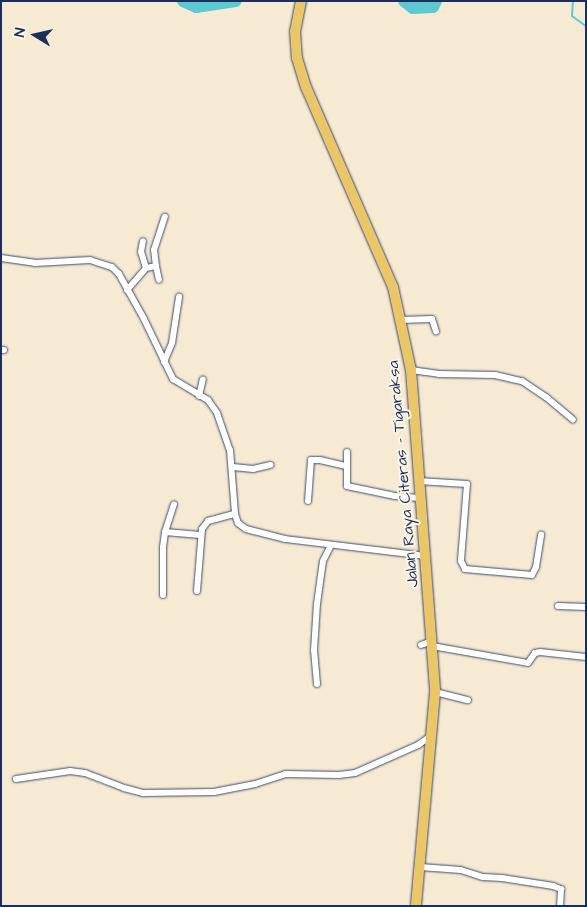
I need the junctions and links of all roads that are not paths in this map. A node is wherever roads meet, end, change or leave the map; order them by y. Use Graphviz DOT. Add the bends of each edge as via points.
graph roads {
  1 [pos="301,1"];
  2 [pos="165,217"];
  3 [pos="143,241"];
  4 [pos="1,258"];
  5 [pos="156,266"];
  6 [pos="146,268"];
  7 [pos="159,280"];
  8 [pos="127,290"];
  9 [pos="179,297"];
  10 [pos="400,320"];
  11 [pos="436,331"];
  12 [pos="164,362"];
  13 [pos="411,370"];
  14 [pos="203,379"];
  15 [pos="199,396"];
  16 [pos="573,420"];
  17 [pos="346,452"];
  18 [pos="271,465"];
  19 [pos="346,466"];
  20 [pos="233,467"];
  21 [pos="418,481"];
  22 [pos="419,498"];
  23 [pos="308,501"];
  24 [pos="174,504"];
  25 [pos="235,514"];
  26 [pos="166,532"];
  27 [pos="541,534"];
  28 [pos="200,535"];
  29 [pos="331,545"];
  30 [pos="425,556"];
  31 [pos="197,591"];
  32 [pos="163,595"];
  33 [pos="558,606"];
  34 [pos="586,608"];
  35 [pos="432,644"];
  36 [pos="421,645"];
  37 [pos="586,657"];
  38 [pos="317,684"];
  39 [pos="435,692"];
  40 [pos="468,700"];
  41 [pos="432,735"];
  42 [pos="16,779"];
  43 [pos="420,867"];
  44 [pos="416,906"];
  45 [pos="560,906"];
  1 -- 10 [label="main road, Jalan Raya Citeras - Tigaraksa" via="295,31 297,58 306,87 393,288"];
  2 -- 5 [label="street" via="154,250"];
  3 -- 6 [label="street" via="141,252"];
  4 -- 8 [label="street" via="35,263 101,262 119,274"];
  5 -- 6 [label="street"];
  5 -- 7 [label="street"];
  6 -- 8 [label="street"];
  8 -- 12 [label="street"];
  9 -- 12 [label="street" via="172,342"];
  10 -- 11 [label="street" via="432,319"];
  10 -- 13 [label="main road, Jalan Raya Citeras - Tigaraksa"];
  12 -- 15 [label="street" via="173,378"];
  13 -- 16 [label="street" via="439,374 495,374 522,381"];
  13 -- 21 [label="main road, Jalan Raya Citeras - Tigaraksa"];
  14 -- 15 [label="street"];
  15 -- 20 [label="street" via="213,406 221,421"];
  17 -- 19 [label="street"];
  18 -- 20 [label="street" via="248,469"];
  19 -- 22 [label="street" via="347,486"];
  19 -- 23 [label="street" via="311,460"];
  20 -- 25 [label="street"];
  21 -- 22 [label="main road, Jalan Raya Citeras - Tigaraksa"];
  21 -- 27 [label="street" via="467,484 460,561 465,569 532,575"];
  22 -- 30 [label="main road, Jalan Raya Citeras - Tigaraksa"];
  24 -- 26 [label="street"];
  25 -- 28 [label="street" via="208,521"];
  25 -- 29 [label="street" via="238,523 246,529"];
  26 -- 28 [label="street"];
  26 -- 32 [label="street"];
  28 -- 31 [label="street"];
  29 -- 30 [label="street"];
  29 -- 38 [label="street" via="323,561 317,604 314,650"];
  30 -- 35 [label="main road, Jalan Raya Citeras - Tigaraksa"];
  33 -- 34 [label="street"];
  35 -- 36 [label="street"];
  35 -- 37 [label="street" via="528,663 540,652"];
  35 -- 39 [label="main road, Jalan Raya Citeras - Tigaraksa"];
  39 -- 40 [label="street"];
  39 -- 41 [label="main road, Jalan Raya Citeras - Tigaraksa"];
  41 -- 42 [label="street" via="418,745 355,773 339,776 285,774 214,792 143,793 70,771"];
  41 -- 43 [label="main road, Jalan Raya Citeras - Tigaraksa"];
  43 -- 44 [label="main road, Jalan Raya Citeras - Tigaraksa"];
  43 -- 45 [label="street" via="461,870 483,877 553,886 561,889"];
}
